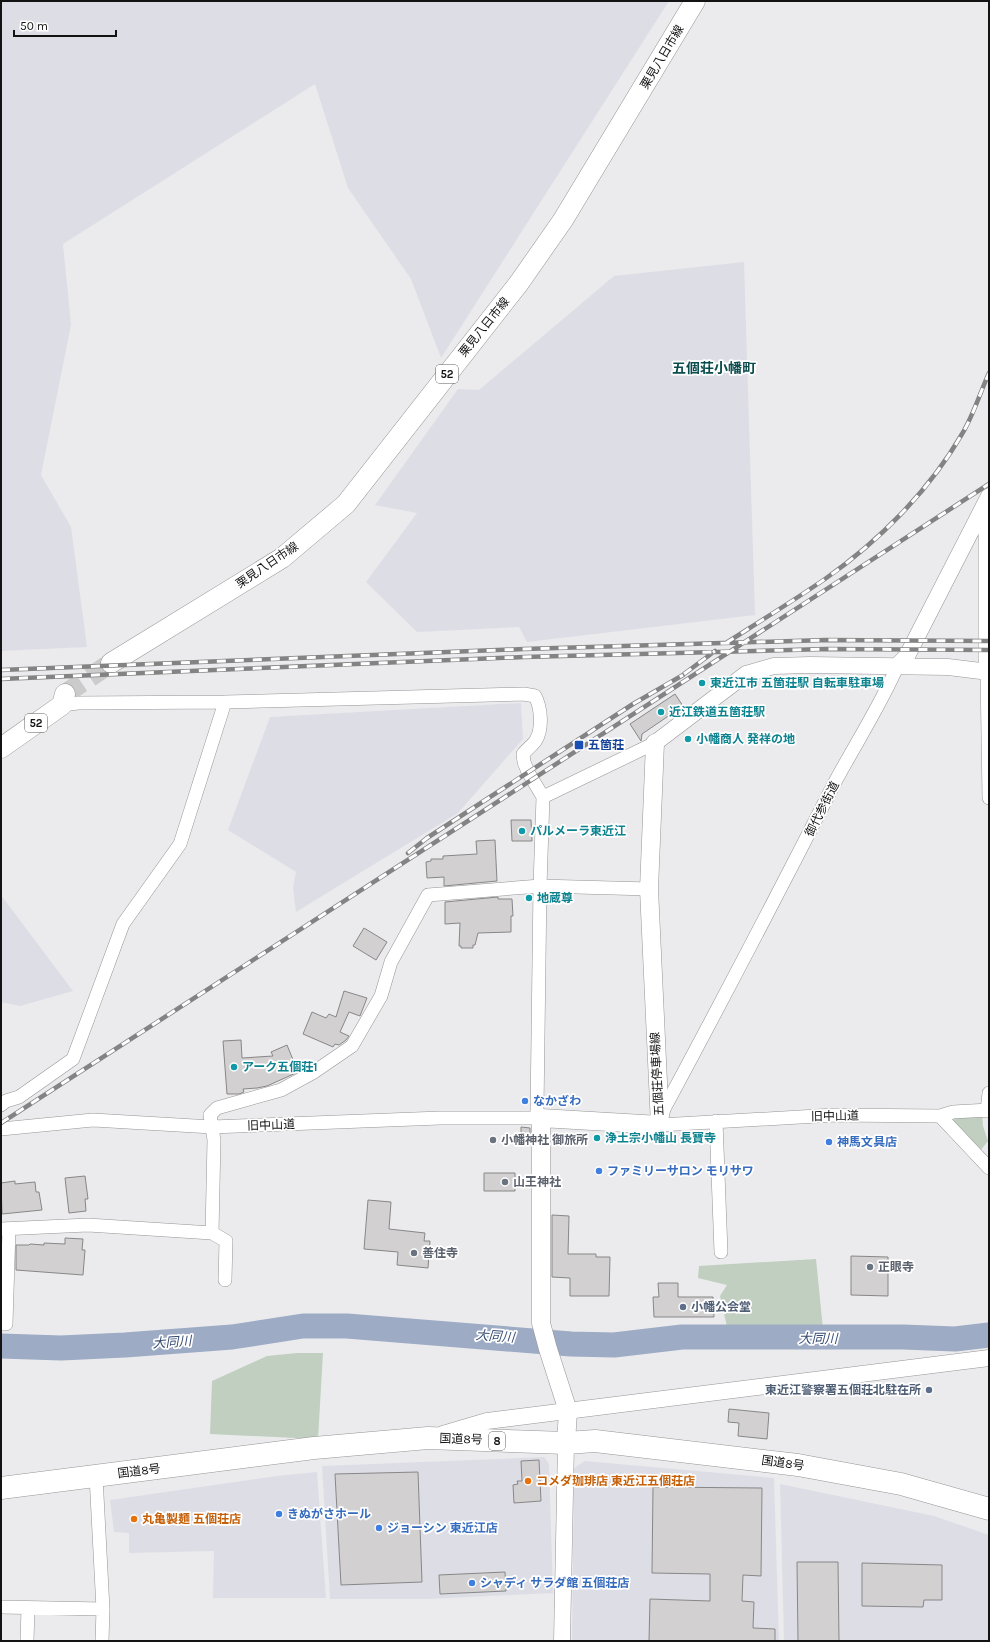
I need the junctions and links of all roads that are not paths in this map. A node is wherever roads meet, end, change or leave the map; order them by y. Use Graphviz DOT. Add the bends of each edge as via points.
graph roads {
  1 [pos="696,1"];
  2 [pos="988,501"];
  3 [pos="987,629"];
  4 [pos="111,663"];
  5 [pos="898,665"];
  6 [pos="988,672"];
  7 [pos="64,699"];
  8 [pos="225,702"];
  9 [pos="655,743"];
  10 [pos="1,748"];
  11 [pos="543,797"];
  12 [pos="989,798"];
  13 [pos="540,886"];
  14 [pos="649,889"];
  15 [pos="989,1093"];
  16 [pos="1,1106"];
  17 [pos="988,1111"];
  18 [pos="940,1116"];
  19 [pos="541,1118"];
  20 [pos="716,1122"];
  21 [pos="660,1125"];
  22 [pos="212,1127"];
  23 [pos="1,1129"];
  24 [pos="989,1168"];
  25 [pos="5,1229"];
  26 [pos="212,1233"];
  27 [pos="721,1252"];
  28 [pos="225,1280"];
  29 [pos="1,1324"];
  30 [pos="989,1358"];
  31 [pos="568,1411"];
  32 [pos="428,1438"];
  33 [pos="566,1443"];
  34 [pos="96,1476"];
  35 [pos="1,1488"];
  36 [pos="989,1509"];
  37 [pos="1,1607"];
  38 [pos="28,1608"];
  39 [pos="103,1609"];
  40 [pos="27,1641"];
  41 [pos="102,1641"];
  42 [pos="562,1641"];
  1 -- 4 [label="main road, 栗見八日市線 / 52" via="564,220 520,284 346,504 282,558"];
  2 -- 3 [label="street"];
  2 -- 5 [label="street, 御代参街道" via="907,656"];
  3 -- 6 [label="street" via="985,660"];
  5 -- 6 [label="street"];
  5 -- 9 [label="street" via="774,666 746,674"];
  5 -- 21 [label="street, 御代参街道" via="667,1104"];
  6 -- 12 [label="street"];
  7 -- 8 [label="street" via="78,703"];
  7 -- 10 [label="main road, 52"];
  8 -- 11 [label="street" via="524,694 536,696 540,727 536,739 523,754 528,772"];
  8 -- 16 [label="street" via="180,844 123,924 73,1059 19,1098"];
  9 -- 11 [label="street"];
  9 -- 14 [label="main road, 五個荘停車場線"];
  11 -- 13 [label="street"];
  13 -- 14 [label="street"];
  13 -- 19 [label="street" via="537,1111"];
  13 -- 22 [label="street" via="428,895 391,962 382,996 352,1046 314,1072 281,1090 217,1108 210,1115"];
  14 -- 21 [label="main road, 五個荘停車場線"];
  15 -- 17 [label="street"];
  17 -- 18 [label="street, 旧中山道" via="953,1112"];
  18 -- 20 [label="street, 旧中山道" via="834,1115"];
  18 -- 24 [label="street"];
  19 -- 21 [label="main road, 五個荘停車場線"];
  19 -- 22 [label="street, 旧中山道" via="440,1118"];
  19 -- 31 [label="main road" via="541,1323"];
  20 -- 21 [label="street, 旧中山道"];
  20 -- 27 [label="street"];
  22 -- 23 [label="street, 旧中山道" via="93,1120"];
  22 -- 26 [label="street"];
  25 -- 26 [label="street" via="88,1225"];
  25 -- 29 [label="street" via="6,1324"];
  26 -- 28 [label="street" via="226,1241"];
  30 -- 31 [label="street"];
  31 -- 32 [label="street" via="487,1422"];
  31 -- 33 [label="main road"];
  32 -- 33 [label="highway, 国道8号 / 8"];
  32 -- 34 [label="highway, 国道8号 / 8" via="314,1448"];
  33 -- 36 [label="highway, 国道8号 / 8" via="595,1441 798,1465 901,1484"];
  33 -- 42 [label="street"];
  34 -- 35 [label="highway, 国道8号 / 8"];
  34 -- 39 [label="street"];
  37 -- 38 [label="street"];
  38 -- 39 [label="street"];
  38 -- 40 [label="street"];
  39 -- 41 [label="street"];
}
